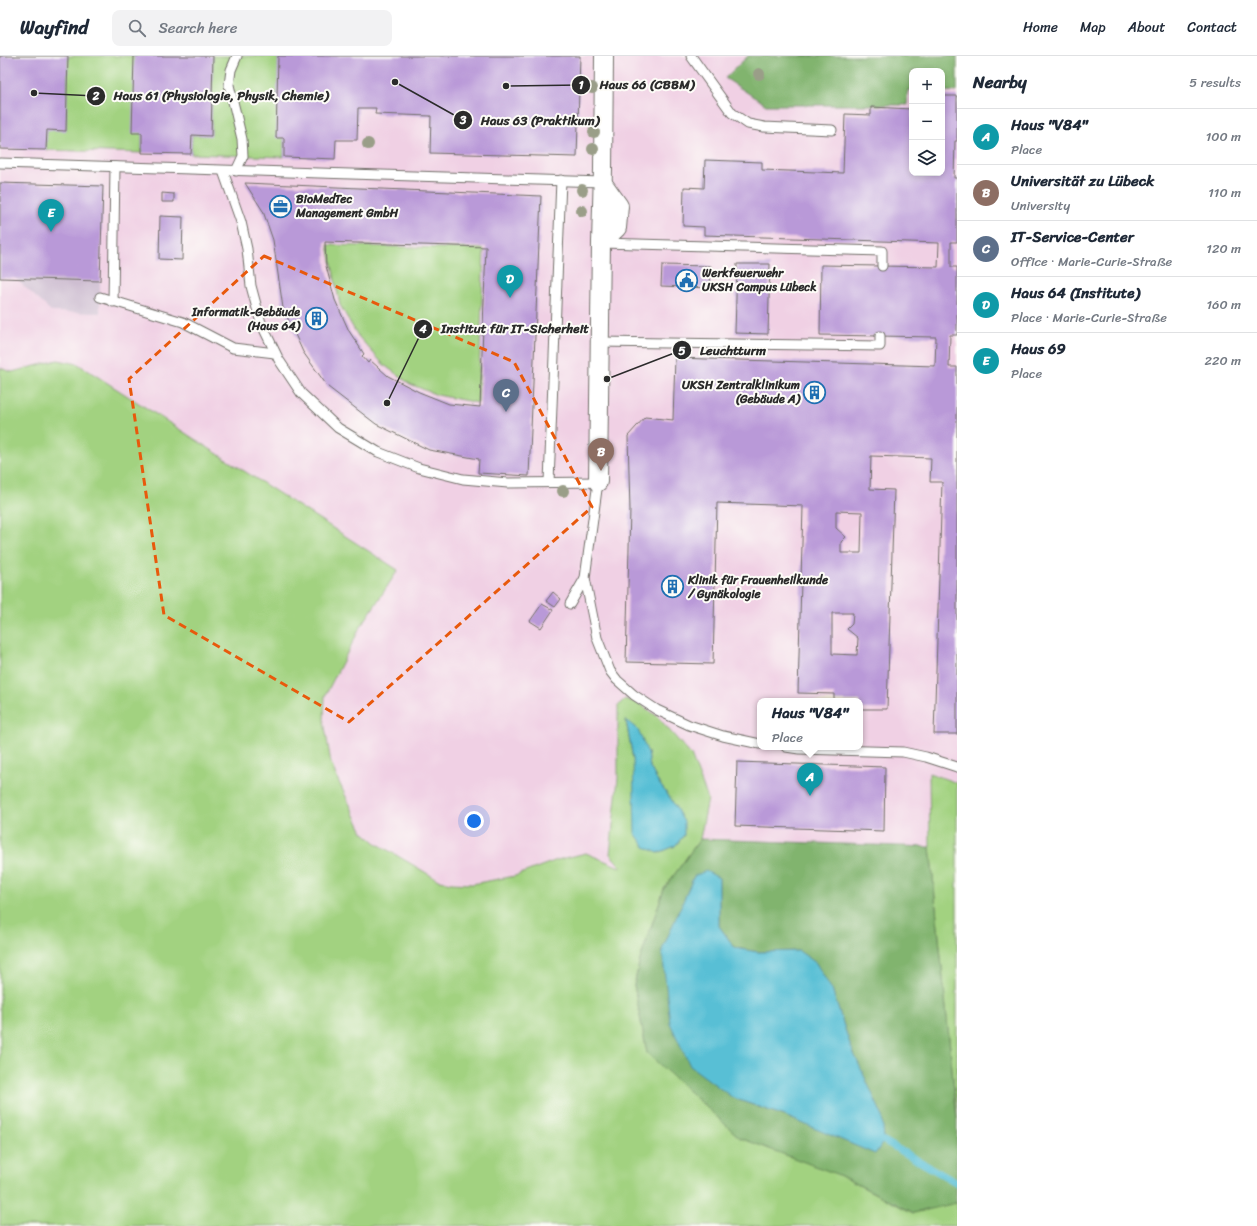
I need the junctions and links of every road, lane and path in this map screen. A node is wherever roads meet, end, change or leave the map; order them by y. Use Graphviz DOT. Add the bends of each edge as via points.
graph roads {
  1 [pos="237,56"];
  2 [pos="604,56"];
  3 [pos="691,56"];
  4 [pos="832,130"];
  5 [pos="0,164"];
  6 [pos="115,167"];
  7 [pos="223,171"];
  8 [pos="236,171"];
  9 [pos="561,180"];
  10 [pos="602,182"];
  11 [pos="601,243"];
  12 [pos="882,266"];
  13 [pos="100,297"];
  14 [pos="113,302"];
  15 [pos="880,336"];
  16 [pos="600,342"];
  17 [pos="276,353"];
  18 [pos="549,482"];
  19 [pos="598,482"];
  20 [pos="585,578"];
  21 [pos="570,604"];
  22 [pos="757,743"];
  23 [pos="834,750"];
  24 [pos="957,767"];
  1 -- 8 [label="lane" via="231,70 229,85 242,139 243,156"];
  2 -- 10 [label="street"];
  3 -- 4 [label="lane" via="732,113 748,124"];
  5 -- 6 [label="lane"];
  6 -- 7 [label="lane"];
  6 -- 14 [label="lane"];
  7 -- 8 [label="lane"];
  7 -- 17 [label="lane" via="241,222 251,286 261,323"];
  8 -- 9 [label="lane"];
  9 -- 10 [label="lane"];
  9 -- 18 [label="lane"];
  10 -- 11 [label="street"];
  11 -- 12 [label="lane" via="882,251"];
  11 -- 16 [label="street"];
  13 -- 14 [label="lane"];
  14 -- 17 [label="lane" via="183,322 233,348"];
  15 -- 16 [label="lane" via="880,346"];
  16 -- 19 [label="street"];
  17 -- 18 [label="lane" via="301,393 338,428 378,452 419,468 463,478 508,483"];
  18 -- 19 [label="lane"];
  19 -- 20 [label="lane"];
  20 -- 21 [label="lane"];
  20 -- 22 [label="lane" via="596,638 610,671 617,680 657,710 689,725"];
  23 -- 24 [label="lane" via="903,752"];
}
